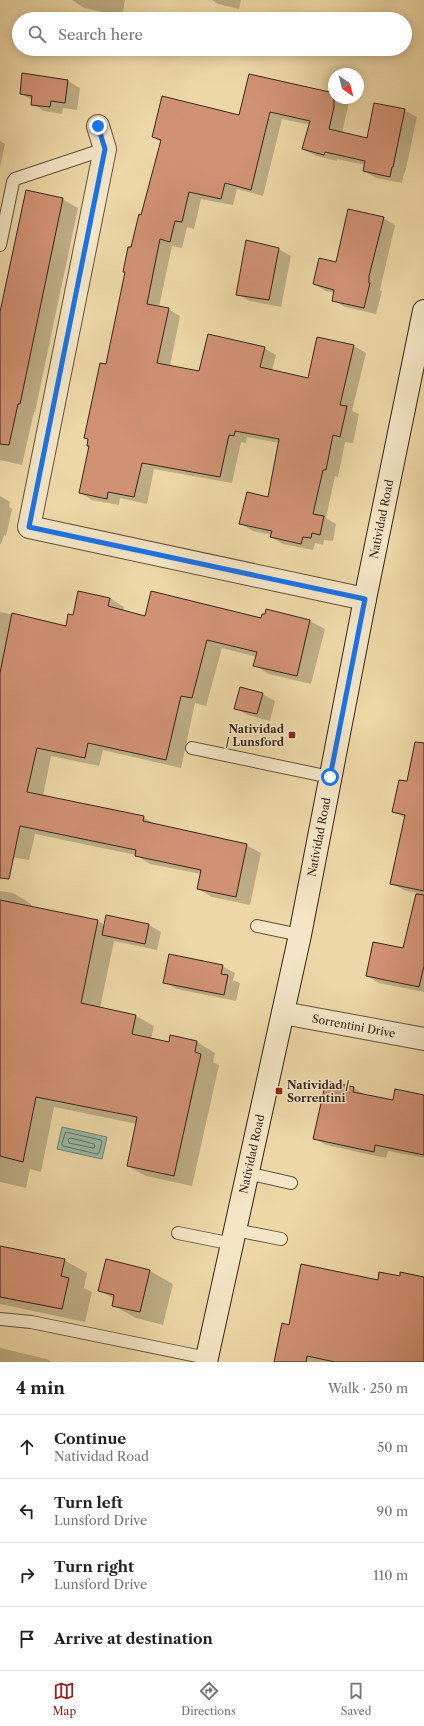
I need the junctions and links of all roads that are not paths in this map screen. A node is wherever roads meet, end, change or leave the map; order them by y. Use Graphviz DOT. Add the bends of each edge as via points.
graph roads {
  1 [pos="98,126"];
  2 [pos="105,149"];
  3 [pos="0,245"];
  4 [pos="424,311"];
  5 [pos="365,599"];
  6 [pos="192,748"];
  7 [pos="330,777"];
  8 [pos="257,926"];
  9 [pos="300,935"];
  10 [pos="283,1013"];
  11 [pos="424,1039"];
  12 [pos="247,1173"];
  13 [pos="291,1183"];
  14 [pos="178,1233"];
  15 [pos="234,1237"];
  16 [pos="281,1239"];
  17 [pos="0,1319"];
  18 [pos="207,1360"];
  1 -- 2 [label="main road"];
  2 -- 3 [label="lane" via="15,179"];
  2 -- 5 [label="main road" via="29,527"];
  4 -- 5 [label="main road, Natividad Road"];
  5 -- 7 [label="main road, Natividad Road"];
  6 -- 7 [label="lane"];
  7 -- 9 [label="main road, Natividad Road"];
  8 -- 9 [label="lane"];
  9 -- 10 [label="main road, Natividad Road"];
  10 -- 11 [label="main road, Sorrentini Drive"];
  10 -- 12 [label="main road, Natividad Road"];
  12 -- 13 [label="lane"];
  12 -- 15 [label="main road, Natividad Road"];
  14 -- 15 [label="lane"];
  15 -- 16 [label="lane"];
  15 -- 18 [label="main road, Natividad Road"];
  17 -- 18 [label="lane" via="31,1322"];
}
